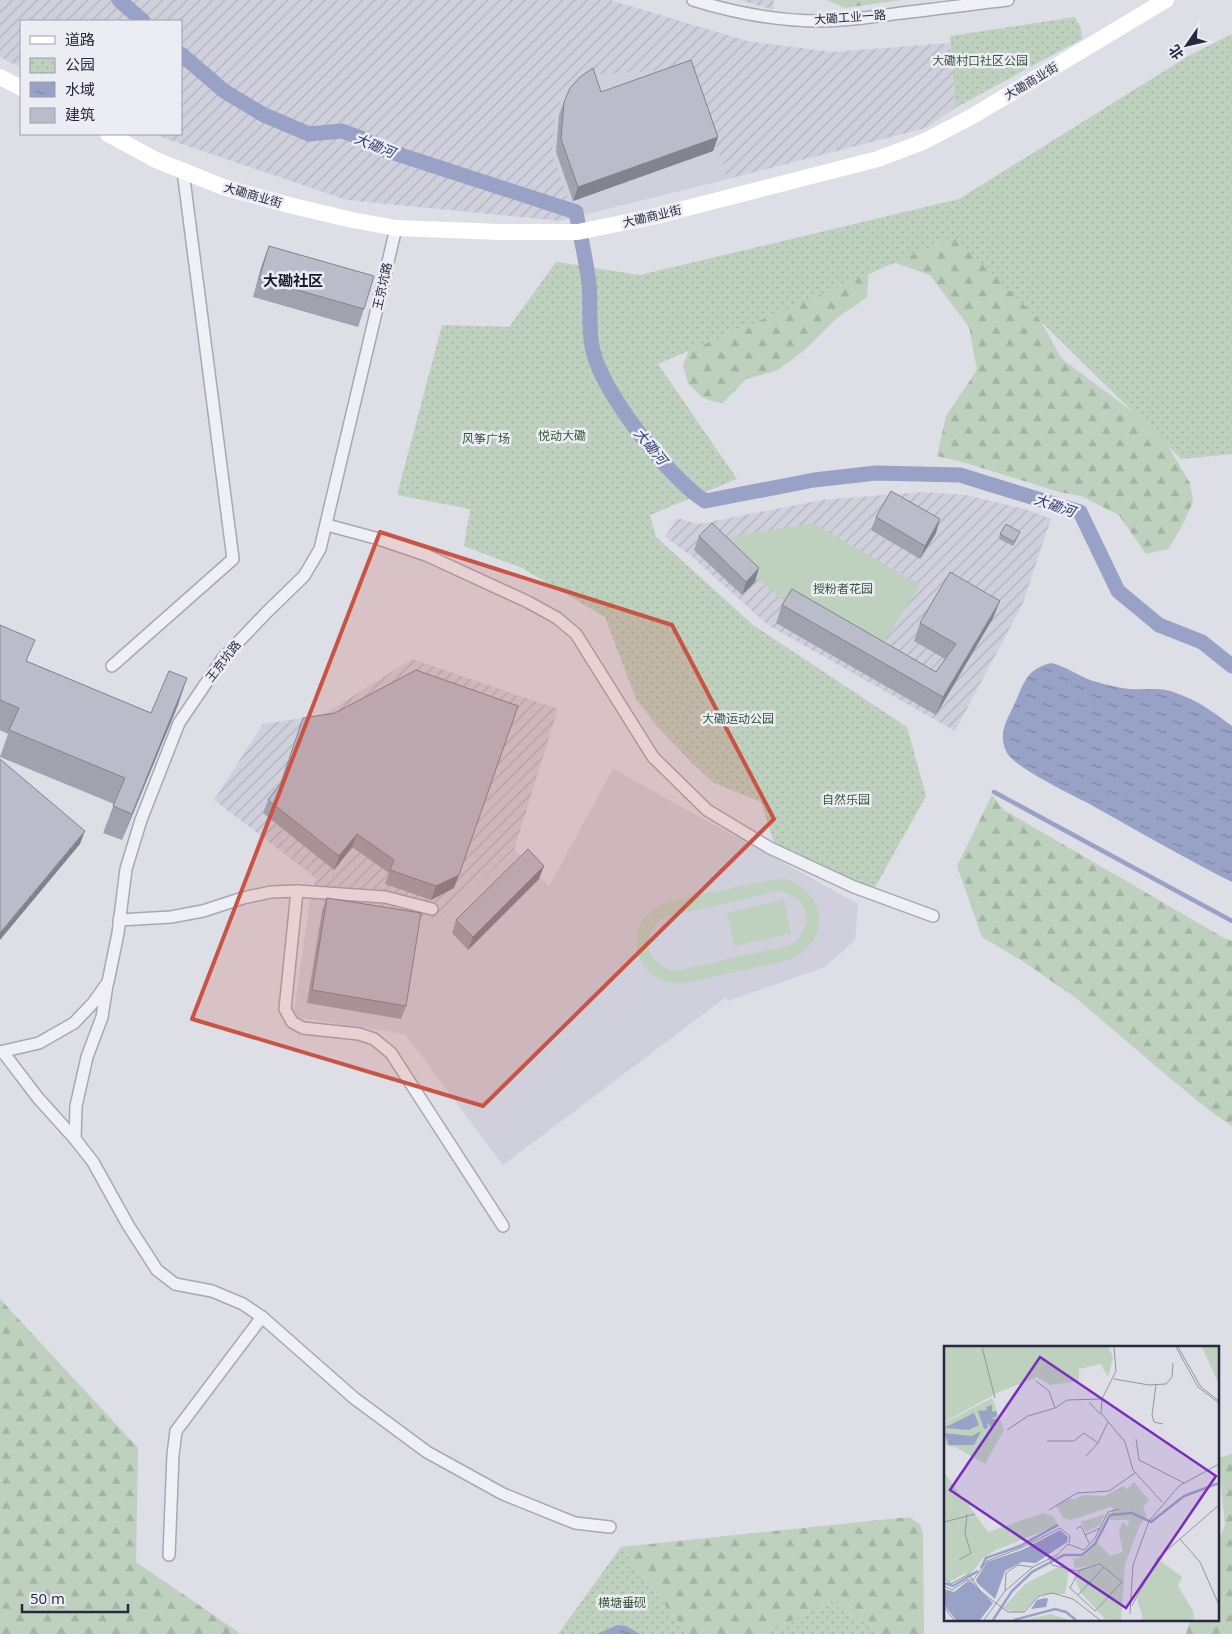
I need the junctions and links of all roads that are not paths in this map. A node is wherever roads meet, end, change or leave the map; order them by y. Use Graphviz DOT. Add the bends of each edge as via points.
graph roads {
  1 [pos="693,0"];
  2 [pos="1008,0"];
  3 [pos="1166,0"];
  4 [pos="0,76"];
  5 [pos="20,87"];
  6 [pos="110,135"];
  7 [pos="183,171"];
  8 [pos="396,228"];
  9 [pos="327,525"];
  10 [pos="112,666"];
  11 [pos="297,891"];
  12 [pos="432,909"];
  13 [pos="933,916"];
  14 [pos="119,920"];
  15 [pos="108,982"];
  16 [pos="1,1052"];
  17 [pos="75,1139"];
  18 [pos="503,1226"];
  19 [pos="262,1317"];
  20 [pos="610,1527"];
  21 [pos="169,1555"];
  1 -- 2 [label="street, 大磡工业一路" via="750,15 821,21"];
  3 -- 8 [label="street, 大磡商业街" via="971,117 923,142 878,159 656,216 578,232"];
  4 -- 5 [label="street"];
  6 -- 7 [label="street, 大磡商业街"];
  7 -- 8 [label="street, 大磡商业街" via="223,188"];
  7 -- 10 [label="street" via="233,560"];
  8 -- 9 [label="street, 王京坑路"];
  9 -- 13 [label="street" via="426,555 557,618 576,634 653,757 707,810 770,848 854,887"];
  9 -- 14 [label="street, 王京坑路" via="320,549 304,576 223,658 179,723 141,820 126,869"];
  11 -- 12 [label="street" via="385,896"];
  11 -- 14 [label="street" via="271,892 171,917"];
  11 -- 18 [label="street" via="285,1009 292,1022 304,1028 359,1034 374,1039 391,1053"];
  14 -- 15 [label="street, 王京坑路"];
  15 -- 16 [label="street, 王京坑路" via="74,1024 39,1043"];
  15 -- 17 [label="street" via="102,1017 87,1057 76,1106"];
  16 -- 17 [label="street"];
  17 -- 19 [label="street" via="93,1162 157,1270 175,1284 212,1291 243,1304"];
  19 -- 20 [label="street" via="354,1398 427,1452 503,1494 575,1523"];
  19 -- 21 [label="street" via="176,1431"];
}
